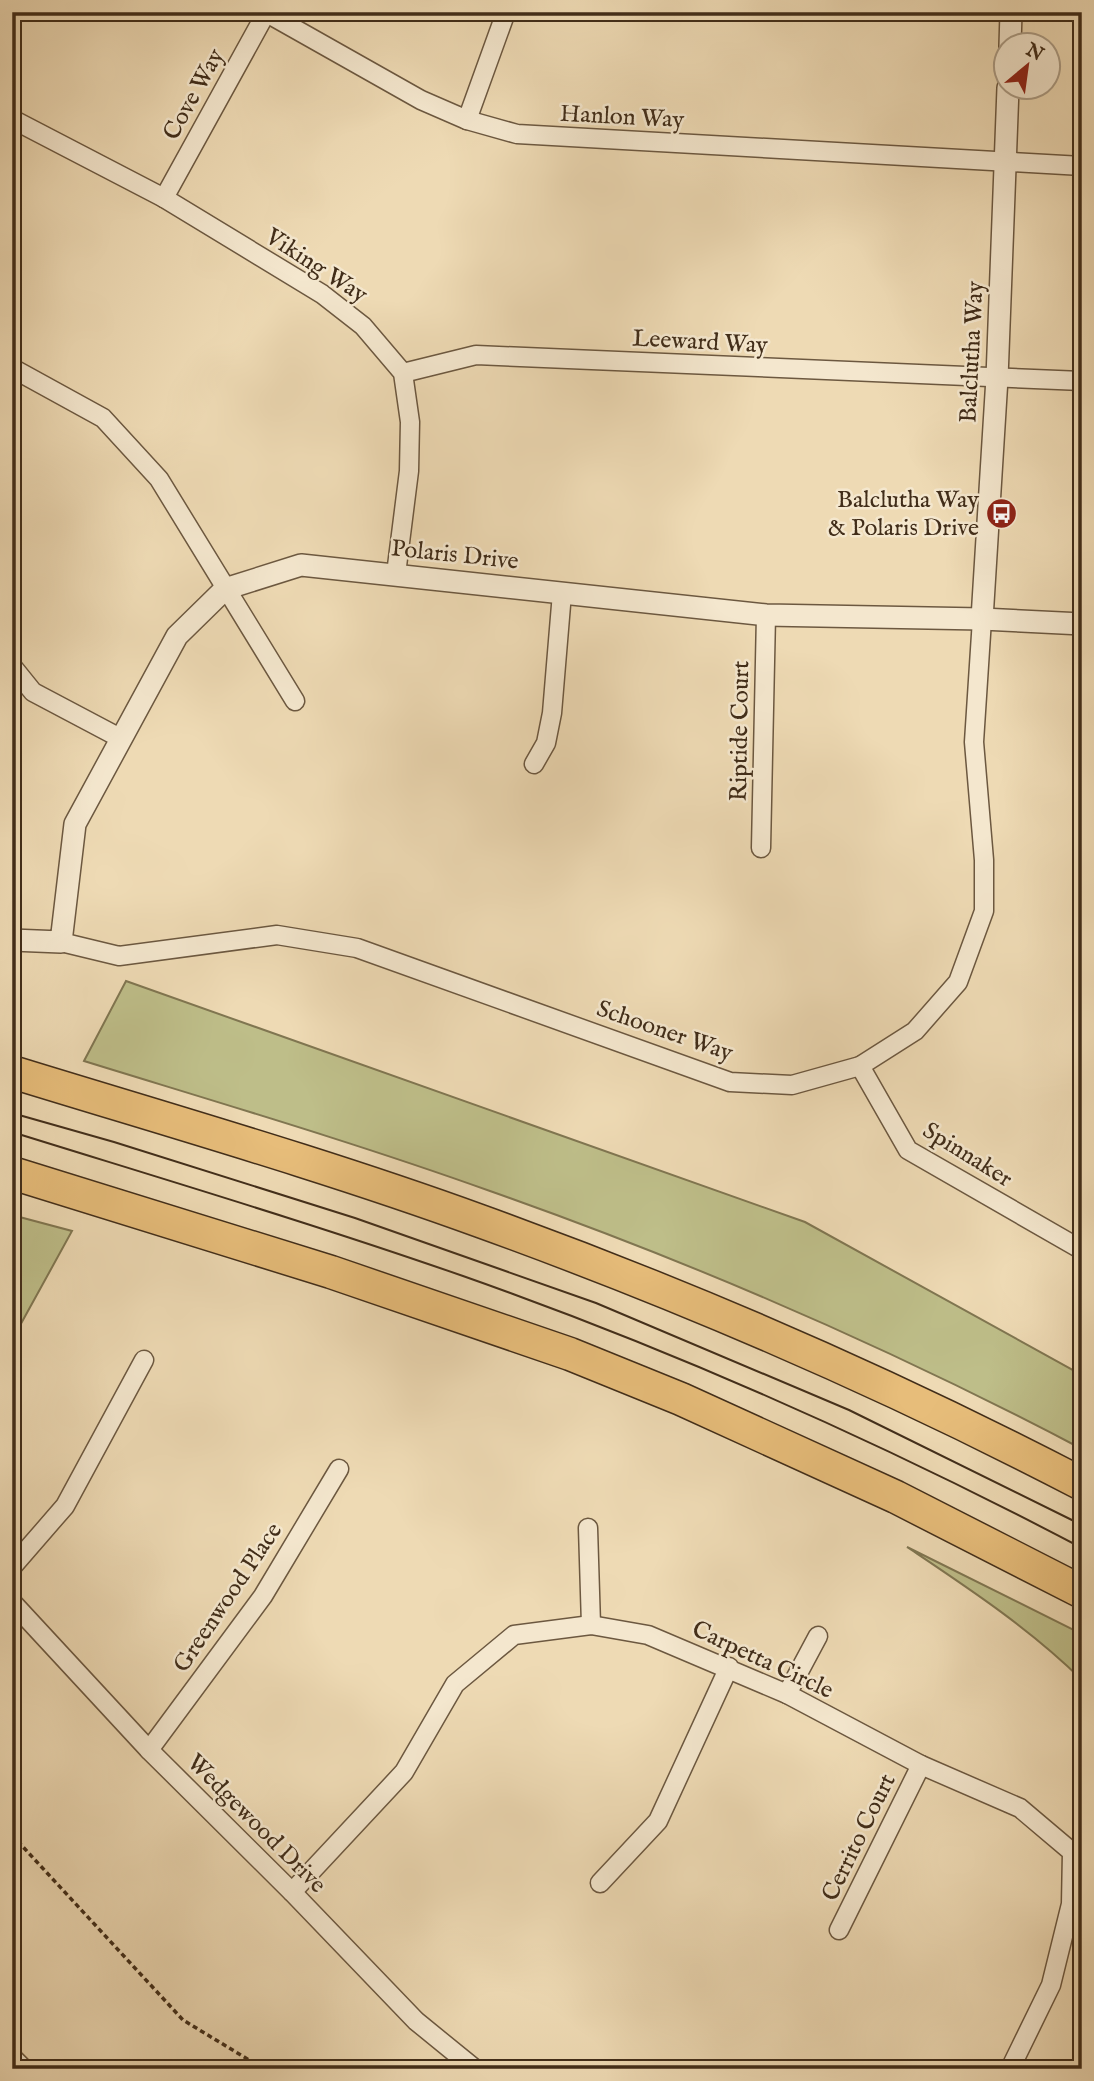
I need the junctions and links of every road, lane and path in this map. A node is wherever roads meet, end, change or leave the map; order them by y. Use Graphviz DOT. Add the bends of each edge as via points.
graph roads {
  1 [pos="265,12"];
  2 [pos="506,12"];
  3 [pos="1011,12"];
  4 [pos="1010,32"];
  5 [pos="1008,102"];
  6 [pos="12,119"];
  7 [pos="467,120"];
  8 [pos="1006,161"];
  9 [pos="1082,166"];
  10 [pos="164,198"];
  11 [pos="12,368"];
  12 [pos="403,373"];
  13 [pos="997,378"];
  14 [pos="1082,381"];
  15 [pos="396,574"];
  16 [pos="225,589"];
  17 [pos="562,593"];
  18 [pos="766,615"];
  19 [pos="982,619"];
  20 [pos="1082,624"];
  21 [pos="12,666"];
  22 [pos="295,701"];
  23 [pos="120,738"];
  24 [pos="534,764"];
  25 [pos="761,848"];
  26 [pos="12,940"];
  27 [pos="61,942"];
  28 [pos="860,1066"];
  29 [pos="12,1072"];
  30 [pos="12,1173"];
  31 [pos="1082,1250"];
  32 [pos="144,1360"];
  33 [pos="339,1469"];
  34 [pos="1082,1484"];
  35 [pos="588,1528"];
  36 [pos="12,1567"];
  37 [pos="1082,1592"];
  38 [pos="12,1602"];
  39 [pos="591,1625"];
  40 [pos="818,1636"];
  41 [pos="729,1667"];
  42 [pos="787,1694"];
  43 [pos="149,1750"];
  44 [pos="921,1765"];
  45 [pos="12,1835"];
  46 [pos="600,1882"];
  47 [pos="292,1892"];
  48 [pos="839,1930"];
  49 [pos="12,2057"];
  50 [pos="24,2069"];
  51 [pos="264,2069"];
  52 [pos="475,2069"];
  53 [pos="1010,2069"];
  1 -- 7 [label="street, Hanlon Way" via="421,100"];
  1 -- 10 [label="street, Cove Way"];
  2 -- 7 [label="street"];
  3 -- 4 [label="street"];
  5 -- 8 [label="street, Balclutha Way"];
  6 -- 10 [label="street, Viking Way"];
  7 -- 8 [label="street, Hanlon Way" via="517,135"];
  8 -- 9 [label="street, Hanlon Way"];
  8 -- 13 [label="street, Balclutha Way"];
  10 -- 12 [label="street, Viking Way" via="322,294 363,326"];
  11 -- 16 [label="street" via="103,418 159,480"];
  12 -- 13 [label="street, Leeward Way" via="477,355"];
  12 -- 15 [label="street" via="410,422 409,471"];
  13 -- 14 [label="street, Leeward Way"];
  13 -- 19 [label="street, Balclutha Way"];
  15 -- 16 [label="street, Polaris Drive" via="301,565"];
  15 -- 17 [label="street, Polaris Drive"];
  16 -- 22 [label="street"];
  16 -- 23 [label="street, Polaris Drive" via="177,636"];
  17 -- 18 [label="street, Polaris Drive"];
  17 -- 24 [label="street" via="552,713 546,743"];
  18 -- 19 [label="street, Polaris Drive"];
  18 -- 25 [label="street, Riptide Court"];
  19 -- 20 [label="street, Polaris Drive"];
  19 -- 28 [label="street, Schooner Way" via="974,742 984,911 958,982 915,1031"];
  21 -- 23 [label="street" via="33,692"];
  23 -- 27 [label="street, Polaris Drive" via="75,824"];
  26 -- 27 [label="street, Schooner Way"];
  27 -- 28 [label="street, Schooner Way" via="119,956 278,935 357,948 730,1082 792,1085"];
  28 -- 31 [label="street, Spinnaker" via="908,1150"];
  29 -- 34 [label="highway" via="323,1169 585,1259 818,1357"];
  30 -- 37 [label="highway" via="331,1272 570,1354 873,1486"];
  32 -- 36 [label="street" via="65,1506"];
  33 -- 43 [label="street, Greenwood Place" via="263,1596"];
  35 -- 39 [label="street"];
  38 -- 43 [label="street, Wedgewood Drive"];
  39 -- 41 [label="street, Carpetta Circle" via="648,1635"];
  39 -- 47 [label="street, Carpetta Circle" via="514,1635 455,1684 404,1772"];
  40 -- 42 [label="street"];
  41 -- 42 [label="street, Carpetta Circle"];
  41 -- 46 [label="street" via="658,1821"];
  42 -- 44 [label="street, Carpetta Circle"];
  43 -- 47 [label="street, Wedgewood Drive"];
  44 -- 48 [label="street, Cerrito Court"];
  44 -- 53 [label="street, Carpetta Circle" via="1020,1808 1072,1852 1070,1904 1051,1985"];
  45 -- 51 [label="path" via="183,2020"];
  47 -- 52 [label="street, Wedgewood Drive" via="416,2021"];
  49 -- 50 [label="street"];
}
